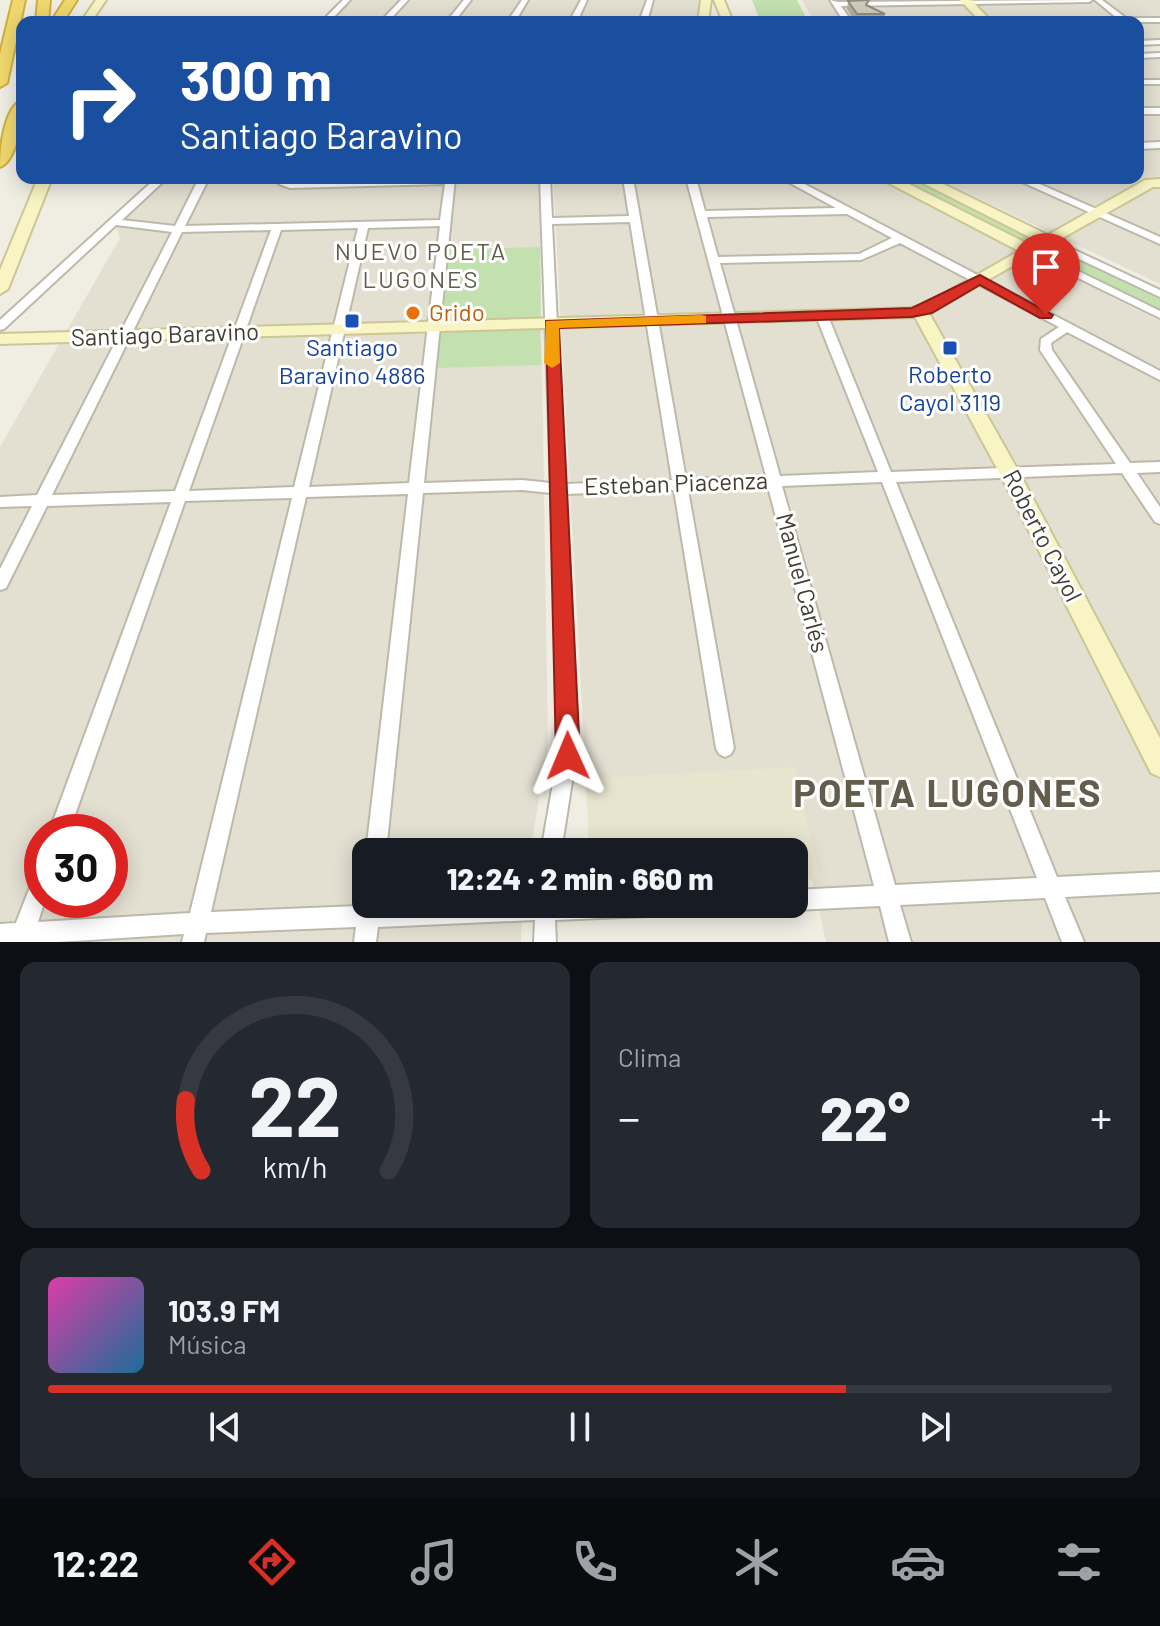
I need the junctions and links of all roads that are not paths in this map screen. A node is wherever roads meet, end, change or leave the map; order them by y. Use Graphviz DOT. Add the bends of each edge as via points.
graph roads {
  1 [pos="12,0"];
  2 [pos="19,0"];
  3 [pos="347,0"];
  4 [pos="405,0"];
  5 [pos="468,0"];
  6 [pos="1089,0"];
  7 [pos="1098,0"];
  8 [pos="966,1"];
  9 [pos="834,2"];
  10 [pos="331,16"];
  11 [pos="390,16"];
  12 [pos="455,16"];
  13 [pos="981,16"];
  14 [pos="1119,16"];
  15 [pos="9,51"];
  16 [pos="0,83"];
  17 [pos="16,120"];
  18 [pos="0,162"];
  19 [pos="1155,183"];
  20 [pos="43,184"];
  21 [pos="156,184"];
  22 [pos="201,184"];
  23 [pos="450,184"];
  24 [pos="545,184"];
  25 [pos="629,184"];
  26 [pos="693,184"];
  27 [pos="798,184"];
  28 [pos="898,184"];
  29 [pos="932,184"];
  30 [pos="1033,184"];
  31 [pos="850,211"];
  32 [pos="1098,213"];
  33 [pos="701,214"];
  34 [pos="636,219"];
  35 [pos="547,221"];
  36 [pos="116,222"];
  37 [pos="446,223"];
  38 [pos="364,225"];
  39 [pos="277,227"];
  40 [pos="179,229"];
  41 [pos="901,238"];
  42 [pos="1049,241"];
  43 [pos="1160,241"];
  44 [pos="1031,251"];
  45 [pos="714,260"];
  46 [pos="980,280"];
  47 [pos="0,289"];
  48 [pos="1160,294"];
  49 [pos="920,312"];
  50 [pos="1160,315"];
  51 [pos="822,316"];
  52 [pos="729,319"];
  53 [pos="652,321"];
  54 [pos="551,324"];
  55 [pos="0,326"];
  56 [pos="1068,326"];
  57 [pos="434,327"];
  58 [pos="340,329"];
  59 [pos="238,332"];
  60 [pos="123,336"];
  61 [pos="0,339"];
  62 [pos="1160,376"];
  63 [pos="1160,467"];
  64 [pos="1128,469"];
  65 [pos="1009,472"];
  66 [pos="887,476"];
  67 [pos="773,481"];
  68 [pos="682,485"];
  69 [pos="418,489"];
  70 [pos="557,489"];
  71 [pos="299,493"];
  72 [pos="180,496"];
  73 [pos="42,501"];
  74 [pos="0,502"];
  75 [pos="1160,518"];
  76 [pos="0,584"];
  77 [pos="725,748"];
  78 [pos="1160,764"];
  79 [pos="65,814"];
  80 [pos="378,838"];
  81 [pos="553,838"];
  82 [pos="1160,882"];
  83 [pos="1052,888"];
  84 [pos="888,896"];
  85 [pos="808,899"];
  86 [pos="352,913"];
  87 [pos="29,918"];
  88 [pos="368,918"];
  89 [pos="544,918"];
  90 [pos="195,933"];
  91 [pos="0,935"];
  92 [pos="22,938"];
  93 [pos="365,942"];
  94 [pos="545,942"];
  95 [pos="900,942"];
  96 [pos="1073,942"];
  1 -- 15 [label="highway"];
  2 -- 15 [label="highway"];
  3 -- 10 [label="street"];
  4 -- 11 [label="street"];
  5 -- 12 [label="street"];
  6 -- 8 [label="street"];
  7 -- 14 [label="street"];
  8 -- 9 [label="street"];
  8 -- 13 [label="main road"];
  15 -- 16 [label="highway"];
  17 -- 18 [label="highway"];
  19 -- 32 [label="main road, Santiago Baravino"];
  20 -- 47 [label="main road"];
  21 -- 36 [label="street"];
  22 -- 40 [label="street"];
  23 -- 37 [label="street"];
  24 -- 35 [label="street"];
  25 -- 34 [label="street"];
  26 -- 33 [label="street, Manuel Carlés"];
  27 -- 31 [label="street"];
  28 -- 44 [label="main road"];
  29 -- 42 [label="main road"];
  30 -- 32 [label="street"];
  31 -- 33 [label="street"];
  31 -- 41 [label="street"];
  32 -- 42 [label="main road, Santiago Baravino"];
  32 -- 43 [label="street"];
  33 -- 45 [label="street, Manuel Carlés"];
  34 -- 35 [label="street"];
  34 -- 53 [label="street"];
  35 -- 54 [label="street"];
  36 -- 40 [label="street"];
  36 -- 55 [label="street"];
  37 -- 38 [label="street"];
  37 -- 57 [label="street"];
  38 -- 39 [label="street"];
  38 -- 58 [label="street"];
  39 -- 40 [label="street"];
  39 -- 59 [label="street"];
  40 -- 60 [label="street"];
  41 -- 45 [label="street" via="861,257"];
  41 -- 46 [label="street"];
  42 -- 44 [label="main road, Santiago Baravino"];
  42 -- 48 [label="street"];
  44 -- 46 [label="main road, Santiago Baravino"];
  44 -- 50 [label="street"];
  45 -- 52 [label="street, Manuel Carlés"];
  46 -- 49 [label="main road, Santiago Baravino"];
  46 -- 56 [label="street"];
  49 -- 51 [label="main road, Santiago Baravino"];
  49 -- 65 [label="main road, Roberto Cayol"];
  51 -- 52 [label="main road, Santiago Baravino"];
  51 -- 66 [label="street"];
  52 -- 53 [label="main road, Santiago Baravino"];
  52 -- 67 [label="street, Manuel Carlés"];
  53 -- 54 [label="main road, Santiago Baravino"];
  53 -- 68 [label="street"];
  54 -- 57 [label="main road, Santiago Baravino"];
  54 -- 70 [label="street"];
  56 -- 62 [label="street"];
  56 -- 64 [label="street" via="1045,342 1046,350"];
  57 -- 58 [label="main road, Santiago Baravino"];
  57 -- 69 [label="street"];
  58 -- 59 [label="main road, Santiago Baravino"];
  58 -- 71 [label="street"];
  59 -- 60 [label="main road, Santiago Baravino"];
  59 -- 72 [label="street"];
  60 -- 61 [label="main road, Santiago Baravino"];
  60 -- 73 [label="street"];
  63 -- 64 [label="street, Esteban Piacenza"];
  64 -- 65 [label="street, Esteban Piacenza"];
  64 -- 75 [label="street"];
  65 -- 66 [label="street, Esteban Piacenza"];
  65 -- 78 [label="main road, Roberto Cayol"];
  66 -- 67 [label="street, Esteban Piacenza"];
  66 -- 83 [label="street"];
  67 -- 68 [label="street, Esteban Piacenza"];
  67 -- 84 [label="street, Manuel Carlés"];
  68 -- 70 [label="street, Esteban Piacenza"];
  68 -- 77 [label="street"];
  69 -- 70 [label="street, Esteban Piacenza"];
  69 -- 71 [label="street, Esteban Piacenza"];
  69 -- 80 [label="street"];
  70 -- 81 [label="street" via="569,743"];
  71 -- 72 [label="street, Esteban Piacenza"];
  71 -- 90 [label="street"];
  72 -- 73 [label="street, Esteban Piacenza"];
  72 -- 79 [label="street"];
  73 -- 74 [label="street, Esteban Piacenza"];
  73 -- 76 [label="street"];
  82 -- 83 [label="street"];
  83 -- 84 [label="street"];
  83 -- 96 [label="street"];
  84 -- 85 [label="street"];
  84 -- 95 [label="street, Manuel Carlés"];
  86 -- 90 [label="street"];
  87 -- 92 [label="street"];
  88 -- 93 [label="street"];
  89 -- 94 [label="street"];
  90 -- 92 [label="street"];
  91 -- 92 [label="street"];
}
